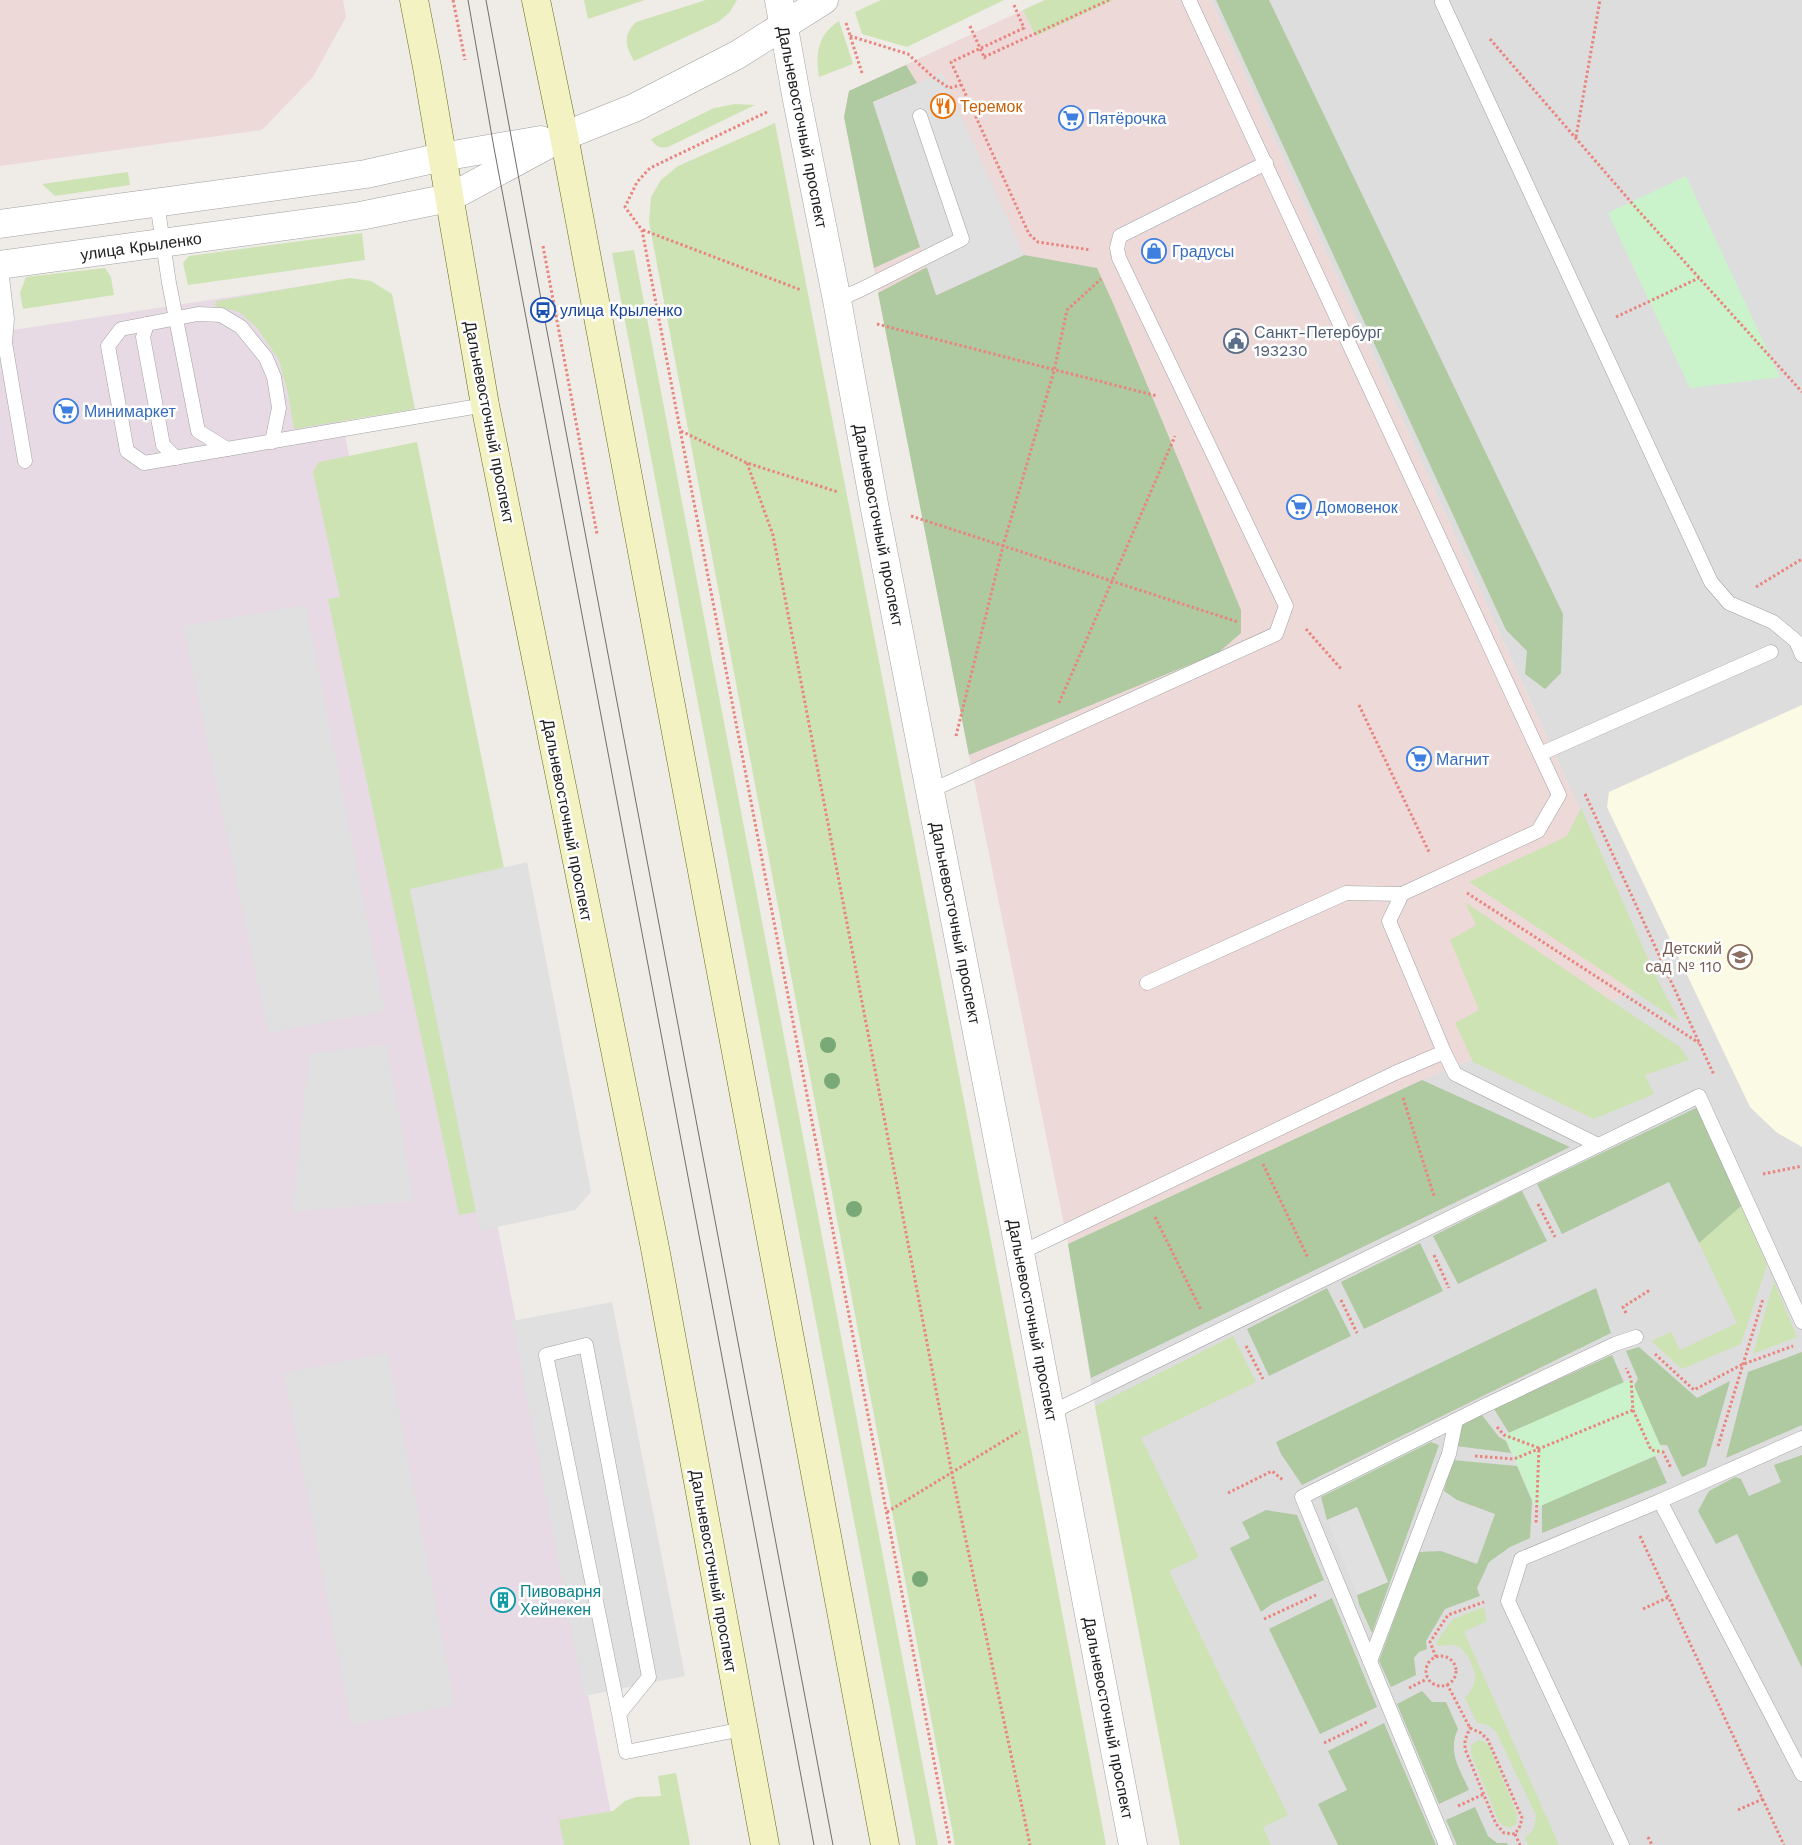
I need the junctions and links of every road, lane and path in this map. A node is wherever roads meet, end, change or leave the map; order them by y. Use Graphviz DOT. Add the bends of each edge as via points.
graph roads {
  1 [pos="414,0"];
  2 [pos="454,0"];
  3 [pos="536,0"];
  4 [pos="824,0"];
  5 [pos="1190,0"];
  6 [pos="1600,0"];
  7 [pos="1109,1"];
  8 [pos="1442,1"];
  9 [pos="1014,5"];
  10 [pos="782,13"];
  11 [pos="844,18"];
  12 [pos="970,26"];
  13 [pos="850,36"];
  14 [pos="1488,37"];
  15 [pos="981,48"];
  16 [pos="465,60"];
  17 [pos="862,73"];
  18 [pos="961,85"];
  19 [pos="767,112"];
  20 [pos="920,116"];
  21 [pos="564,136"];
  22 [pos="1576,138"];
  23 [pos="442,158"];
  24 [pos="1266,164"];
  25 [pos="449,198"];
  26 [pos="157,203"];
  27 [pos="0,224"];
  28 [pos="642,230"];
  29 [pos="163,243"];
  30 [pos="543,246"];
  31 [pos="1118,253"];
  32 [pos="0,263"];
  33 [pos="1699,278"];
  34 [pos="837,300"];
  35 [pos="176,318"];
  36 [pos="148,324"];
  37 [pos="877,324"];
  38 [pos="1593,328"];
  39 [pos="1054,371"];
  40 [pos="1802,392"];
  41 [pos="485,405"];
  42 [pos="1190,405"];
  43 [pos="681,431"];
  44 [pos="272,442"];
  45 [pos="227,449"];
  46 [pos="176,458"];
  47 [pos="25,461"];
  48 [pos="748,463"];
  49 [pos="874,504"];
  50 [pos="597,534"];
  51 [pos="1003,546"];
  52 [pos="1802,559"];
  53 [pos="1112,581"];
  54 [pos="1729,603"];
  55 [pos="1286,606"];
  56 [pos="1276,634"];
  57 [pos="1771,652"];
  58 [pos="1802,655"];
  59 [pos="1342,670"];
  60 [pos="1359,704"];
  61 [pos="956,736"];
  62 [pos="1042,740"];
  63 [pos="1540,754"];
  64 [pos="930,791"];
  65 [pos="1584,791"];
  66 [pos="1440,876"];
  67 [pos="1402,894"];
  68 [pos="1147,983"];
  69 [pos="1700,1043"];
  70 [pos="1444,1052"];
  71 [pos="1395,1073"];
  72 [pos="1714,1075"];
  73 [pos="1252,1142"];
  74 [pos="1598,1145"];
  75 [pos="1802,1166"];
  76 [pos="1526,1180"];
  77 [pos="1738,1181"];
  78 [pos="1144,1194"];
  79 [pos="1442,1221"];
  80 [pos="1422,1230"];
  81 [pos="1555,1237"];
  82 [pos="1020,1253"];
  83 [pos="1774,1262"];
  84 [pos="1324,1279"];
  85 [pos="1449,1288"];
  86 [pos="1235,1322"];
  87 [pos="1802,1322"];
  88 [pos="1357,1333"];
  89 [pos="1212,1334"];
  90 [pos="1636,1337"];
  91 [pos="1615,1344"];
  92 [pos="1800,1344"];
  93 [pos="1741,1365"];
  94 [pos="1263,1379"];
  95 [pos="1482,1407"];
  96 [pos="1633,1410"];
  97 [pos="1050,1413"];
  98 [pos="1456,1420"];
  99 [pos="1802,1438"];
  100 [pos="1539,1448"];
  101 [pos="1449,1454"];
  102 [pos="952,1474"];
  103 [pos="1721,1474"];
  104 [pos="1682,1492"];
  105 [pos="1228,1493"];
  106 [pos="1302,1497"];
  107 [pos="1660,1501"];
  108 [pos="887,1512"];
  109 [pos="1631,1539"];
  110 [pos="1536,1552"];
  111 [pos="1338,1584"];
  112 [pos="1669,1597"];
  113 [pos="1643,1609"];
  114 [pos="1264,1619"];
  115 [pos="1430,1642"];
  116 [pos="1436,1657"];
  117 [pos="1370,1662"];
  118 [pos="1447,1684"];
  119 [pos="1391,1710"];
  120 [pos="619,1714"];
  121 [pos="1470,1728"];
  122 [pos="743,1729"];
  123 [pos="1324,1743"];
  124 [pos="1802,1774"];
  125 [pos="1763,1799"];
  126 [pos="1738,1810"];
  127 [pos="1515,1834"];
  128 [pos="1648,1836"];
  129 [pos="765,1845"];
  130 [pos="885,1845"];
  131 [pos="950,1845"];
  132 [pos="1030,1845"];
  133 [pos="1133,1845"];
  134 [pos="1446,1845"];
  135 [pos="1520,1845"];
  136 [pos="1622,1845"];
  137 [pos="1652,1845"];
  138 [pos="1784,1845"];
  1 -- 23 [label="main road, Дальневосточный проспект"];
  2 -- 16 [label="path"];
  3 -- 21 [label="main road"];
  4 -- 10 [label="street, улица Крыленко"];
  5 -- 24 [label="lane"];
  6 -- 22 [label="path"];
  7 -- 15 [label="path" via="985,58"];
  8 -- 38 [label="lane"];
  9 -- 15 [label="path" via="1024,28"];
  10 -- 21 [label="street, улица Крыленко" via="737,55 634,108"];
  10 -- 34 [label="street, Дальневосточный проспект"];
  11 -- 13 [label="path"];
  12 -- 15 [label="path"];
  13 -- 17 [label="path"];
  13 -- 18 [label="path" via="908,54 948,88"];
  14 -- 22 [label="path"];
  15 -- 18 [label="path" via="951,62"];
  18 -- 31 [label="path" via="1029,234 1038,242"];
  19 -- 28 [label="path" via="650,168 637,182 625,207"];
  20 -- 34 [label="lane" via="962,239"];
  21 -- 23 [label="street, улица Крыленко"];
  21 -- 25 [label="street, улица Крыленко"];
  21 -- 130 [label="main road"];
  22 -- 33 [label="path"];
  23 -- 25 [label="main road, Дальневосточный проспект"];
  23 -- 26 [label="street, улица Крыленко" via="366,174"];
  24 -- 31 [label="lane" via="1120,236"];
  24 -- 63 [label="lane"];
  25 -- 29 [label="street, улица Крыленко" via="372,214"];
  25 -- 41 [label="main road, Дальневосточный проспект"];
  26 -- 27 [label="street, улица Крыленко"];
  26 -- 29 [label="lane"];
  28 -- 34 [label="path" via="807,292"];
  28 -- 43 [label="path"];
  29 -- 32 [label="street, улица Крыленко"];
  29 -- 35 [label="lane"];
  30 -- 50 [label="path"];
  31 -- 39 [label="path" via="1102,278 1067,310"];
  31 -- 42 [label="lane"];
  32 -- 47 [label="lane" via="8,319 5,343"];
  33 -- 38 [label="path"];
  33 -- 40 [label="path"];
  34 -- 49 [label="street, Дальневосточный проспект"];
  35 -- 36 [label="lane"];
  35 -- 44 [label="lane" via="198,314 221,315 241,327 254,342 274,376 279,408"];
  35 -- 45 [label="lane" via="198,431"];
  36 -- 46 [label="lane" via="143,337 164,444"];
  36 -- 46 [label="lane" via="121,329 108,346 127,451 144,463"];
  37 -- 39 [label="path"];
  38 -- 54 [label="lane" via="1711,582"];
  39 -- 42 [label="path"];
  39 -- 51 [label="path"];
  41 -- 44 [label="lane"];
  41 -- 122 [label="main road, Дальневосточный проспект" via="655,1248"];
  42 -- 53 [label="path"];
  42 -- 55 [label="lane"];
  43 -- 48 [label="path"];
  43 -- 108 [label="path"];
  44 -- 45 [label="lane"];
  45 -- 46 [label="lane"];
  48 -- 49 [label="path"];
  48 -- 102 [label="path" via="774,535"];
  49 -- 51 [label="path"];
  49 -- 64 [label="street, Дальневосточный проспект"];
  51 -- 53 [label="path"];
  51 -- 61 [label="path"];
  52 -- 54 [label="path"];
  53 -- 56 [label="path"];
  53 -- 62 [label="path"];
  54 -- 58 [label="lane" via="1773,622 1796,641"];
  55 -- 56 [label="lane"];
  55 -- 59 [label="path"];
  56 -- 62 [label="lane"];
  57 -- 63 [label="lane"];
  60 -- 66 [label="path"];
  62 -- 64 [label="lane"];
  63 -- 66 [label="lane" via="1559,795 1538,831"];
  64 -- 82 [label="street, Дальневосточный проспект"];
  65 -- 69 [label="path"];
  66 -- 67 [label="lane"];
  66 -- 69 [label="path"];
  67 -- 68 [label="lane" via="1346,893"];
  67 -- 70 [label="lane" via="1388,921"];
  69 -- 72 [label="path"];
  70 -- 71 [label="lane"];
  70 -- 74 [label="lane" via="1455,1074"];
  71 -- 73 [label="lane"];
  71 -- 79 [label="path"];
  73 -- 78 [label="lane"];
  73 -- 84 [label="path"];
  74 -- 76 [label="lane"];
  74 -- 77 [label="lane" via="1699,1096"];
  75 -- 77 [label="path"];
  76 -- 79 [label="lane"];
  76 -- 81 [label="path"];
  77 -- 83 [label="lane"];
  78 -- 82 [label="lane"];
  78 -- 89 [label="path"];
  79 -- 80 [label="lane"];
  80 -- 84 [label="lane"];
  80 -- 85 [label="path"];
  82 -- 97 [label="street, Дальневосточный проспект"];
  83 -- 87 [label="lane"];
  83 -- 93 [label="path"];
  84 -- 86 [label="lane"];
  84 -- 88 [label="path"];
  86 -- 89 [label="lane"];
  86 -- 94 [label="path"];
  89 -- 97 [label="lane"];
  90 -- 91 [label="lane"];
  90 -- 93 [label="path" via="1694,1390"];
  91 -- 95 [label="lane"];
  91 -- 96 [label="path" via="1631,1379"];
  92 -- 93 [label="path"];
  93 -- 103 [label="path" via="1716,1453 1715,1463"];
  95 -- 98 [label="lane"];
  95 -- 100 [label="path" via="1504,1435"];
  96 -- 100 [label="path"];
  96 -- 104 [label="path" via="1651,1450 1664,1452"];
  97 -- 102 [label="path"];
  97 -- 133 [label="street, Дальневосточный проспект"];
  98 -- 101 [label="lane"];
  98 -- 106 [label="lane"];
  99 -- 103 [label="lane"];
  100 -- 101 [label="path" via="1514,1459"];
  100 -- 110 [label="path"];
  101 -- 117 [label="lane"];
  102 -- 108 [label="path"];
  102 -- 132 [label="path"];
  103 -- 104 [label="lane"];
  104 -- 107 [label="lane"];
  105 -- 106 [label="path" via="1272,1471"];
  106 -- 111 [label="lane"];
  107 -- 110 [label="lane"];
  107 -- 124 [label="lane"];
  108 -- 131 [label="path"];
  109 -- 112 [label="path" via="1640,1535"];
  110 -- 136 [label="lane" via="1521,1559 1508,1601"];
  111 -- 114 [label="path"];
  111 -- 117 [label="lane"];
  112 -- 113 [label="path"];
  112 -- 125 [label="path"];
  115 -- 116 [label="path"];
  116 -- 118 [label="path" via="1452,1660 1456,1667 1453,1679"];
  116 -- 118 [label="path" via="1426,1670 1427,1679 1433,1685"];
  117 -- 119 [label="lane"];
  118 -- 121 [label="path"];
  119 -- 123 [label="path"];
  119 -- 134 [label="lane"];
  120 -- 120 [label="lane" via="650,1677 586,1345 546,1354"];
  120 -- 122 [label="lane" via="626,1752"];
  121 -- 127 [label="path" via="1488,1740 1515,1800 1522,1818"];
  121 -- 127 [label="path" via="1465,1749 1496,1824 1504,1833"];
  122 -- 129 [label="main road, Дальневосточный проспект"];
  125 -- 126 [label="path"];
  125 -- 138 [label="path"];
  127 -- 135 [label="path"];
  128 -- 137 [label="path"];
}
